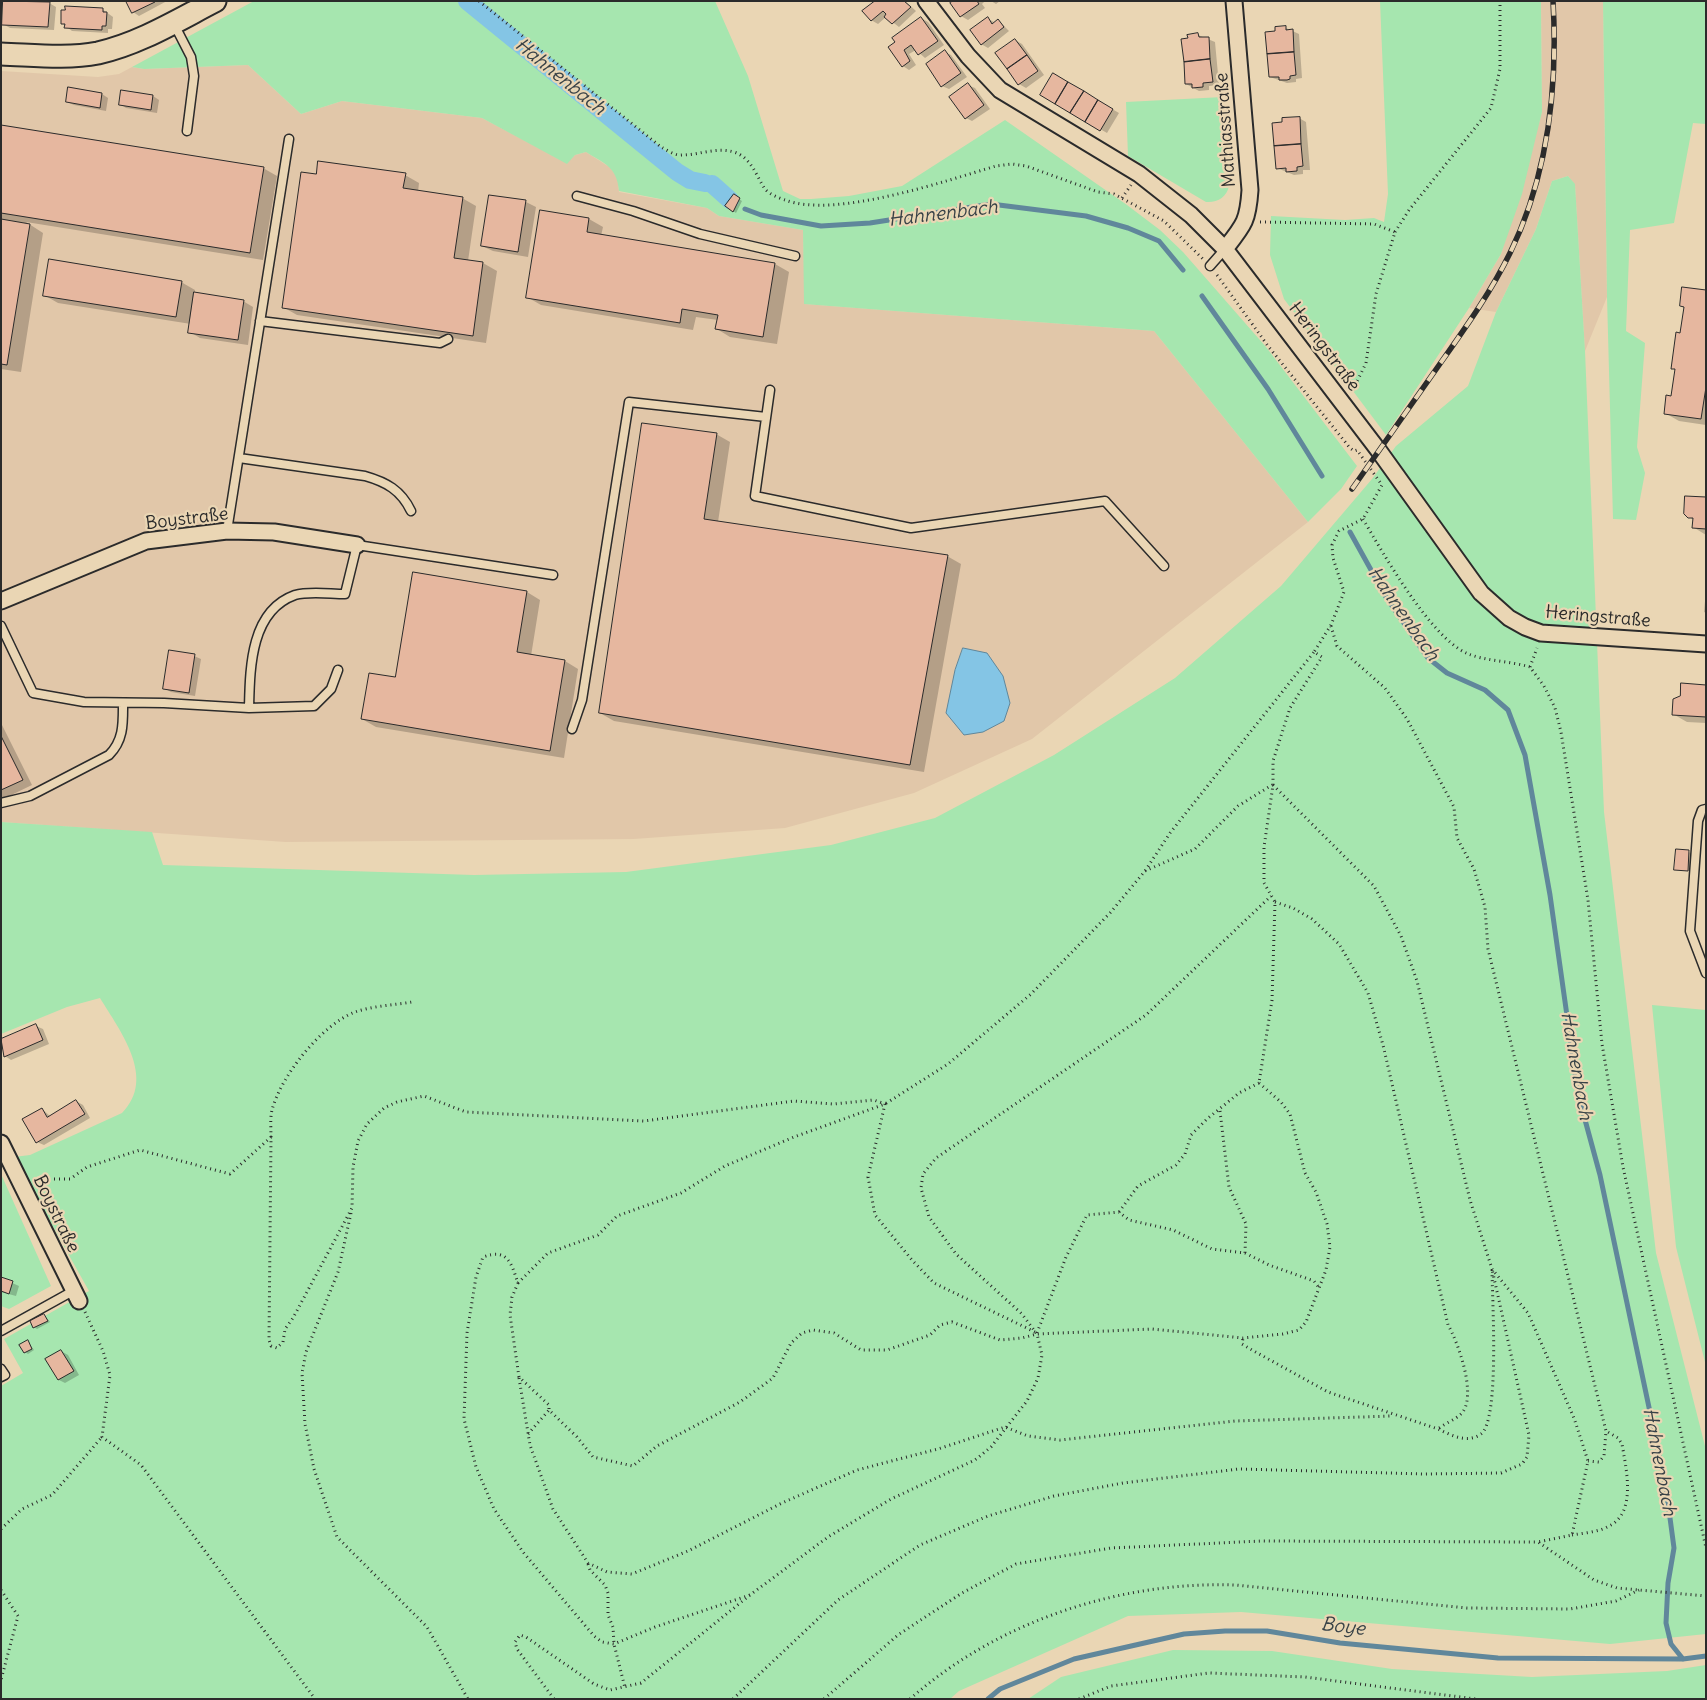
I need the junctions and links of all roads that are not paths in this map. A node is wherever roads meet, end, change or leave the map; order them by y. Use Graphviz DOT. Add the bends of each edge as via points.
graph roads {
  1 [pos="215,1"];
  2 [pos="926,1"];
  3 [pos="1234,1"];
  4 [pos="173,22"];
  5 [pos="1,54"];
  6 [pos="187,131"];
  7 [pos="289,139"];
  8 [pos="577,196"];
  9 [pos="1225,249"];
  10 [pos="795,256"];
  11 [pos="1210,266"];
  12 [pos="260,321"];
  13 [pos="448,339"];
  14 [pos="770,390"];
  15 [pos="766,417"];
  16 [pos="239,458"];
  17 [pos="410,511"];
  18 [pos="227,531"];
  19 [pos="357,545"];
  20 [pos="1164,566"];
  21 [pos="553,575"];
  22 [pos="1,601"];
  23 [pos="1,626"];
  24 [pos="1706,644"];
  25 [pos="338,670"];
  26 [pos="123,703"];
  27 [pos="249,708"];
  28 [pos="572,729"];
  29 [pos="1,803"];
  30 [pos="1706,809"];
  31 [pos="1706,973"];
  32 [pos="1,1143"];
  33 [pos="76,1296"];
  34 [pos="1,1331"];
  35 [pos="1,1369"];
  36 [pos="1,1377"];
  1 -- 4 [label="street"];
  2 -- 9 [label="street, Heringstraße" via="968,56 1000,90 1139,174 1191,215"];
  3 -- 9 [label="street, Mathiasstraße" via="1250,190 1248,215"];
  4 -- 5 [label="street" via="98,53 56,56"];
  4 -- 6 [label="lane" via="191,58 194,76"];
  7 -- 12 [label="lane"];
  8 -- 10 [label="lane" via="700,234"];
  9 -- 11 [label="lane"];
  9 -- 24 [label="street, Heringstraße" via="1342,402 1481,593 1509,618 1525,628 1558,635"];
  12 -- 13 [label="lane" via="440,343"];
  12 -- 16 [label="lane"];
  14 -- 15 [label="lane"];
  15 -- 20 [label="lane" via="755,496 911,528 1105,501"];
  15 -- 28 [label="lane" via="629,402 582,700"];
  16 -- 17 [label="lane" via="365,476 397,490"];
  16 -- 18 [label="lane"];
  18 -- 19 [label="street, Boystraße" via="274,532"];
  18 -- 22 [label="street, Boystraße" via="146,541"];
  19 -- 21 [label="lane"];
  19 -- 27 [label="lane" via="345,594 297,595 278,604 262,623 250,665"];
  23 -- 26 [label="lane" via="32,693 84,702"];
  25 -- 27 [label="lane" via="331,689 314,706"];
  26 -- 27 [label="lane"];
  26 -- 29 [label="lane" via="122,735 109,755 30,796"];
  30 -- 31 [label="lane" via="1702,810 1698,821 1690,931"];
  32 -- 33 [label="street, Boystraße"];
  33 -- 34 [label="lane"];
  35 -- 36 [label="lane" via="5,1375"];
}
